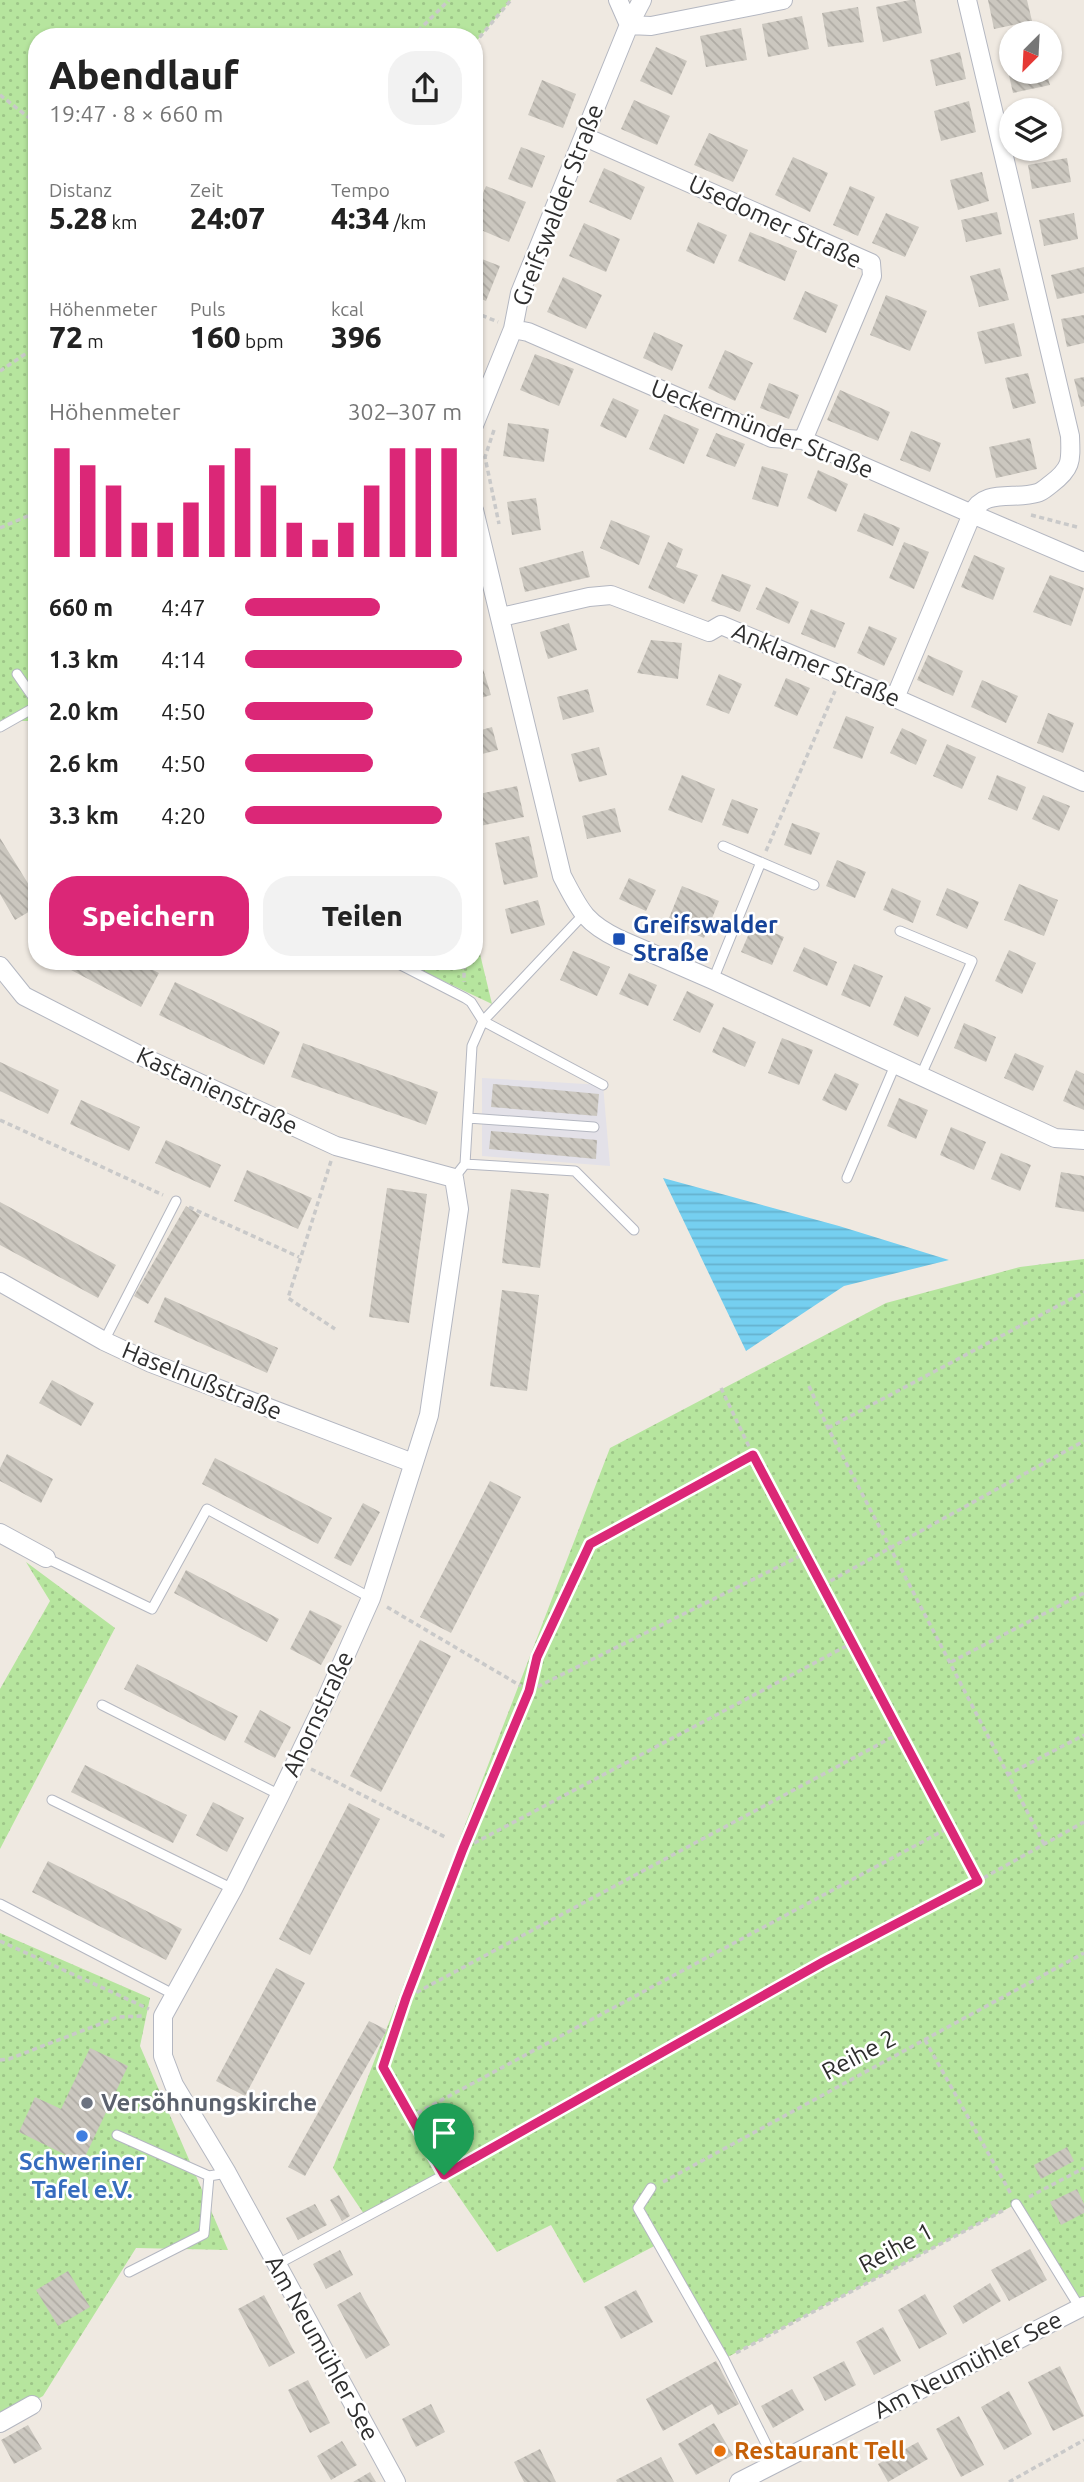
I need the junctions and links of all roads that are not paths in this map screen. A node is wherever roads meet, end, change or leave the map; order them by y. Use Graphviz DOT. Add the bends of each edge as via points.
graph roads {
  1 [pos="618,0"];
  2 [pos="642,0"];
  3 [pos="783,0"];
  4 [pos="967,0"];
  5 [pos="763,1"];
  6 [pos="629,25"];
  7 [pos="585,137"];
  8 [pos="513,329"];
  9 [pos="483,403"];
  10 [pos="803,440"];
  11 [pos="972,514"];
  12 [pos="483,546"];
  13 [pos="1084,562"];
  14 [pos="501,617"];
  15 [pos="17,674"];
  16 [pos="28,691"];
  17 [pos="895,698"];
  18 [pos="28,710"];
  19 [pos="0,727"];
  20 [pos="1084,782"];
  21 [pos="723,846"];
  22 [pos="761,862"];
  23 [pos="814,885"];
  24 [pos="583,915"];
  25 [pos="901,931"];
  26 [pos="0,966"];
  27 [pos="411,970"];
  28 [pos="713,980"];
  29 [pos="483,1021"];
  30 [pos="896,1063"];
  31 [pos="921,1074"];
  32 [pos="603,1085"];
  33 [pos="468,1118"];
  34 [pos="594,1127"];
  35 [pos="1084,1140"];
  36 [pos="460,1171"];
  37 [pos="846,1178"];
  38 [pos="176,1201"];
  39 [pos="634,1230"];
  40 [pos="0,1282"];
  41 [pos="104,1341"];
  42 [pos="413,1463"];
  43 [pos="0,1533"];
  44 [pos="46,1558"];
  45 [pos="371,1598"];
  46 [pos="102,1704"];
  47 [pos="280,1795"];
  48 [pos="52,1800"];
  49 [pos="233,1889"];
  50 [pos="0,1904"];
  51 [pos="173,1994"];
  52 [pos="117,2135"];
  53 [pos="227,2173"];
  54 [pos="444,2175"];
  55 [pos="209,2176"];
  56 [pos="652,2188"];
  57 [pos="1016,2204"];
  58 [pos="249,2213"];
  59 [pos="276,2266"];
  60 [pos="129,2272"];
  61 [pos="1082,2307"];
  62 [pos="32,2405"];
  63 [pos="0,2423"];
  64 [pos="775,2462"];
  65 [pos="397,2482"];
  66 [pos="739,2482"];
  1 -- 6 [label="street"];
  2 -- 6 [label="street, Greifswalder Straße"];
  3 -- 5 [label="street"];
  4 -- 11 [label="street" via="1070,436 1071,457 1066,472 1038,493 988,498 976,505"];
  5 -- 6 [label="street" via="651,26"];
  6 -- 7 [label="street, Greifswalder Straße"];
  7 -- 8 [label="street, Greifswalder Straße" via="520,293"];
  7 -- 10 [label="street, Usedomer Straße" via="871,262 872,276"];
  8 -- 9 [label="street, Greifswalder Straße"];
  8 -- 10 [label="street, Ueckermünder Straße" via="772,438"];
  10 -- 11 [label="street, Ueckermünder Straße"];
  11 -- 13 [label="street, Ueckermünder Straße"];
  11 -- 17 [label="street"];
  12 -- 14 [label="street"];
  14 -- 17 [label="street, Anklamer Straße" via="611,595 709,632 721,625"];
  14 -- 24 [label="street" via="562,876"];
  15 -- 16 [label="lane"];
  17 -- 20 [label="street, Anklamer Straße"];
  18 -- 19 [label="lane"];
  21 -- 22 [label="lane"];
  22 -- 23 [label="lane"];
  22 -- 28 [label="lane"];
  24 -- 28 [label="street" via="612,936"];
  24 -- 29 [label="lane"];
  25 -- 31 [label="lane" via="972,961"];
  26 -- 36 [label="street, Kastanienstraße" via="24,996 336,1146"];
  27 -- 29 [label="lane" via="471,1002"];
  28 -- 30 [label="street"];
  29 -- 32 [label="lane"];
  29 -- 33 [label="lane" via="472,1046"];
  30 -- 31 [label="street"];
  30 -- 37 [label="lane"];
  31 -- 35 [label="street" via="1055,1138"];
  33 -- 34 [label="lane"];
  33 -- 36 [label="lane"];
  36 -- 39 [label="lane" via="575,1171"];
  36 -- 42 [label="street, Ahornstraße" via="459,1209 429,1415"];
  38 -- 41 [label="lane"];
  40 -- 41 [label="street, Haselnußstraße"];
  41 -- 42 [label="street, Haselnußstraße"];
  42 -- 45 [label="street, Ahornstraße"];
  43 -- 44 [label="street"];
  44 -- 45 [label="lane" via="152,1609 207,1509"];
  45 -- 47 [label="street, Ahornstraße"];
  46 -- 47 [label="lane"];
  47 -- 49 [label="street, Ahornstraße"];
  48 -- 49 [label="lane"];
  49 -- 51 [label="street, Ahornstraße"];
  50 -- 51 [label="lane"];
  51 -- 53 [label="street, Ahornstraße" via="163,2016 163,2056 174,2085"];
  52 -- 55 [label="lane"];
  53 -- 55 [label="lane"];
  53 -- 58 [label="street, Ahornstraße"];
  54 -- 59 [label="lane"];
  55 -- 60 [label="lane" via="204,2234"];
  56 -- 64 [label="lane" via="638,2208 724,2359"];
  57 -- 61 [label="lane"];
  58 -- 59 [label="street, Am Neumühler See"];
  59 -- 65 [label="street, Am Neumühler See"];
  61 -- 64 [label="street, Am Neumühler See"];
  62 -- 63 [label="street"];
  64 -- 66 [label="street, Am Neumühler See"];
}
